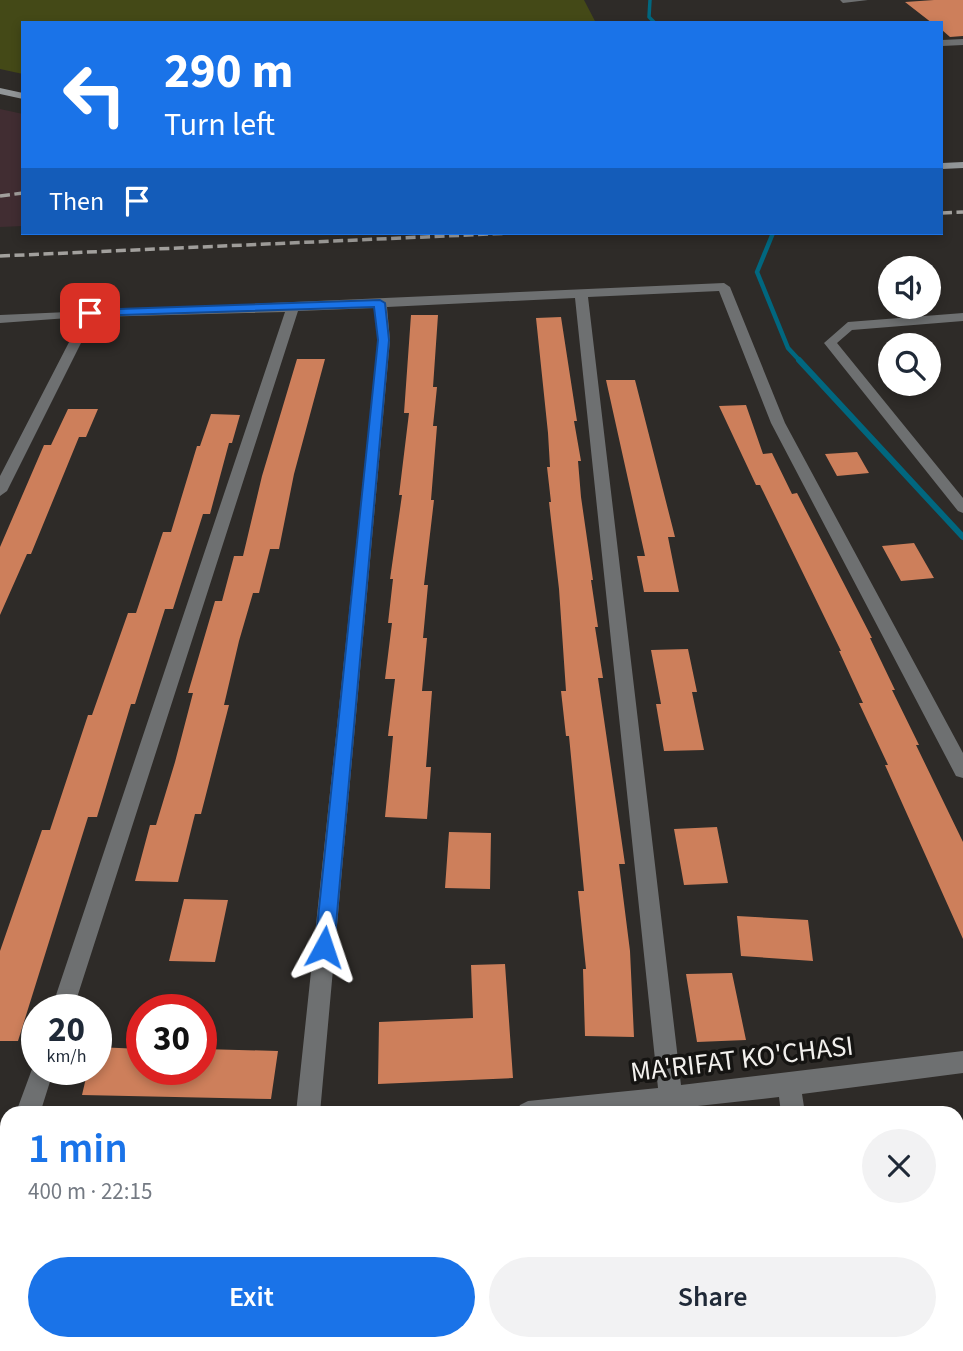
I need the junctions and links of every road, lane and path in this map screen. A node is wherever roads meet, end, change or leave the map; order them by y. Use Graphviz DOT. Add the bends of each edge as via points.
graph roads {
  1 [pos="864,0"];
  2 [pos="843,1"];
  3 [pos="963,42"];
  4 [pos="943,43"];
  5 [pos="0,91"];
  6 [pos="21,96"];
  7 [pos="963,165"];
  8 [pos="943,166"];
  9 [pos="581,293"];
  10 [pos="380,303"];
  11 [pos="293,308"];
  12 [pos="90,313"];
  13 [pos="963,317"];
  14 [pos="0,318"];
  15 [pos="0,491"];
  16 [pos="963,509"];
  17 [pos="963,771"];
  18 [pos="67,994"];
  19 [pos="963,1062"];
  20 [pos="38,1085"];
  21 [pos="789,1085"];
  22 [pos="671,1098"];
  23 [pos="30,1106"];
  24 [pos="309,1106"];
  25 [pos="595,1106"];
  26 [pos="792,1106"];
  1 -- 2 [label="street"];
  3 -- 4 [label="street"];
  5 -- 6 [label="main road"];
  7 -- 8 [label="main road"];
  9 -- 10 [label="street"];
  9 -- 17 [label="street" via="724,287 778,422"];
  9 -- 22 [label="street"];
  10 -- 11 [label="street"];
  10 -- 24 [label="street" via="384,340"];
  11 -- 12 [label="street"];
  11 -- 18 [label="street"];
  12 -- 14 [label="street"];
  12 -- 15 [label="street"];
  13 -- 16 [label="street" via="848,326 830,343"];
  19 -- 21 [label="street, MA'RIFAT KO'CHASI"];
  20 -- 23 [label="street"];
  21 -- 22 [label="street, MA'RIFAT KO'CHASI"];
  21 -- 26 [label="street"];
  22 -- 25 [label="street, MA'RIFAT KO'CHASI"];
}
